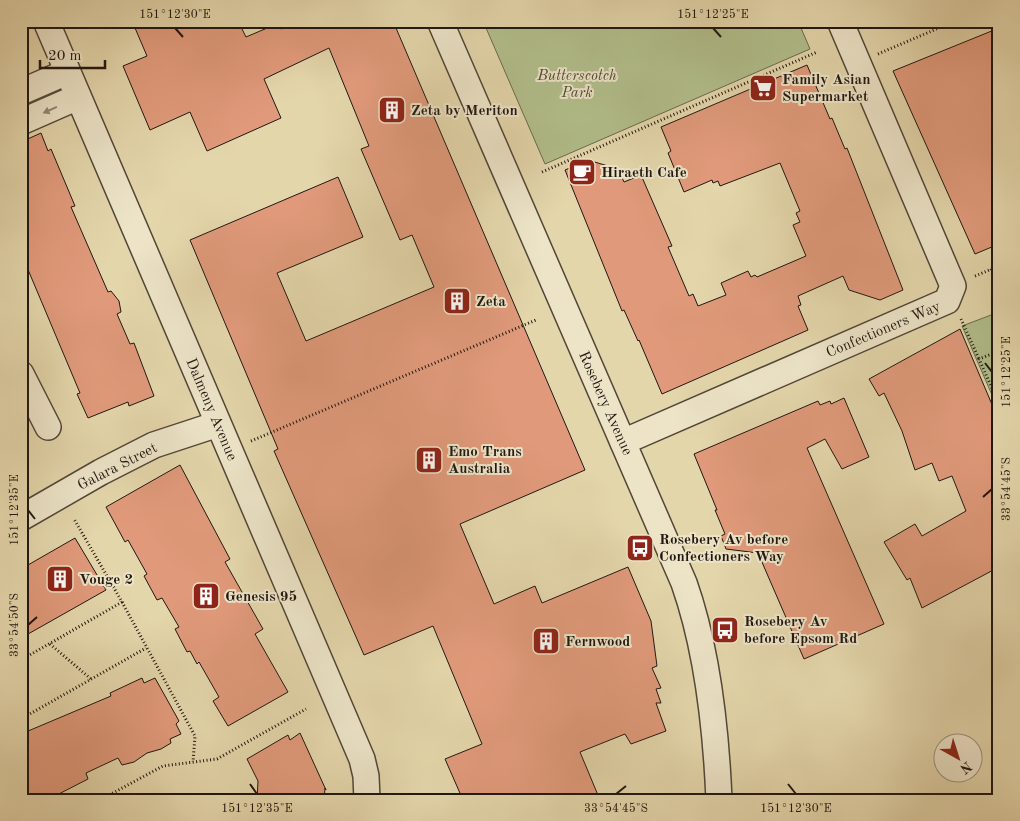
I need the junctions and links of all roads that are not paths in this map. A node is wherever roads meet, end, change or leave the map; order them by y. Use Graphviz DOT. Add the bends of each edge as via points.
graph roads {
  1 [pos="46,21"];
  2 [pos="440,21"];
  3 [pos="840,21"];
  4 [pos="67,72"];
  5 [pos="21,92"];
  6 [pos="78,97"];
  7 [pos="21,122"];
  8 [pos="21,374"];
  9 [pos="218,424"];
  10 [pos="48,427"];
  11 [pos="623,442"];
  12 [pos="21,518"];
  13 [pos="368,800"];
  14 [pos="719,800"];
  1 -- 4 [label="street, Dalmeny Avenue"];
  2 -- 11 [label="street, Rosebery Avenue"];
  3 -- 11 [label="street, Confectioners Way" via="953,286 947,302"];
  4 -- 5 [label="street"];
  4 -- 6 [label="street, Dalmeny Avenue"];
  6 -- 7 [label="street, one-way"];
  6 -- 9 [label="street, Dalmeny Avenue"];
  8 -- 10 [label="street"];
  9 -- 12 [label="street, Galara Street" via="154,445"];
  9 -- 13 [label="street, Dalmeny Avenue" via="362,759"];
  11 -- 14 [label="street, Rosebery Avenue" via="693,609 715,734"];
}
